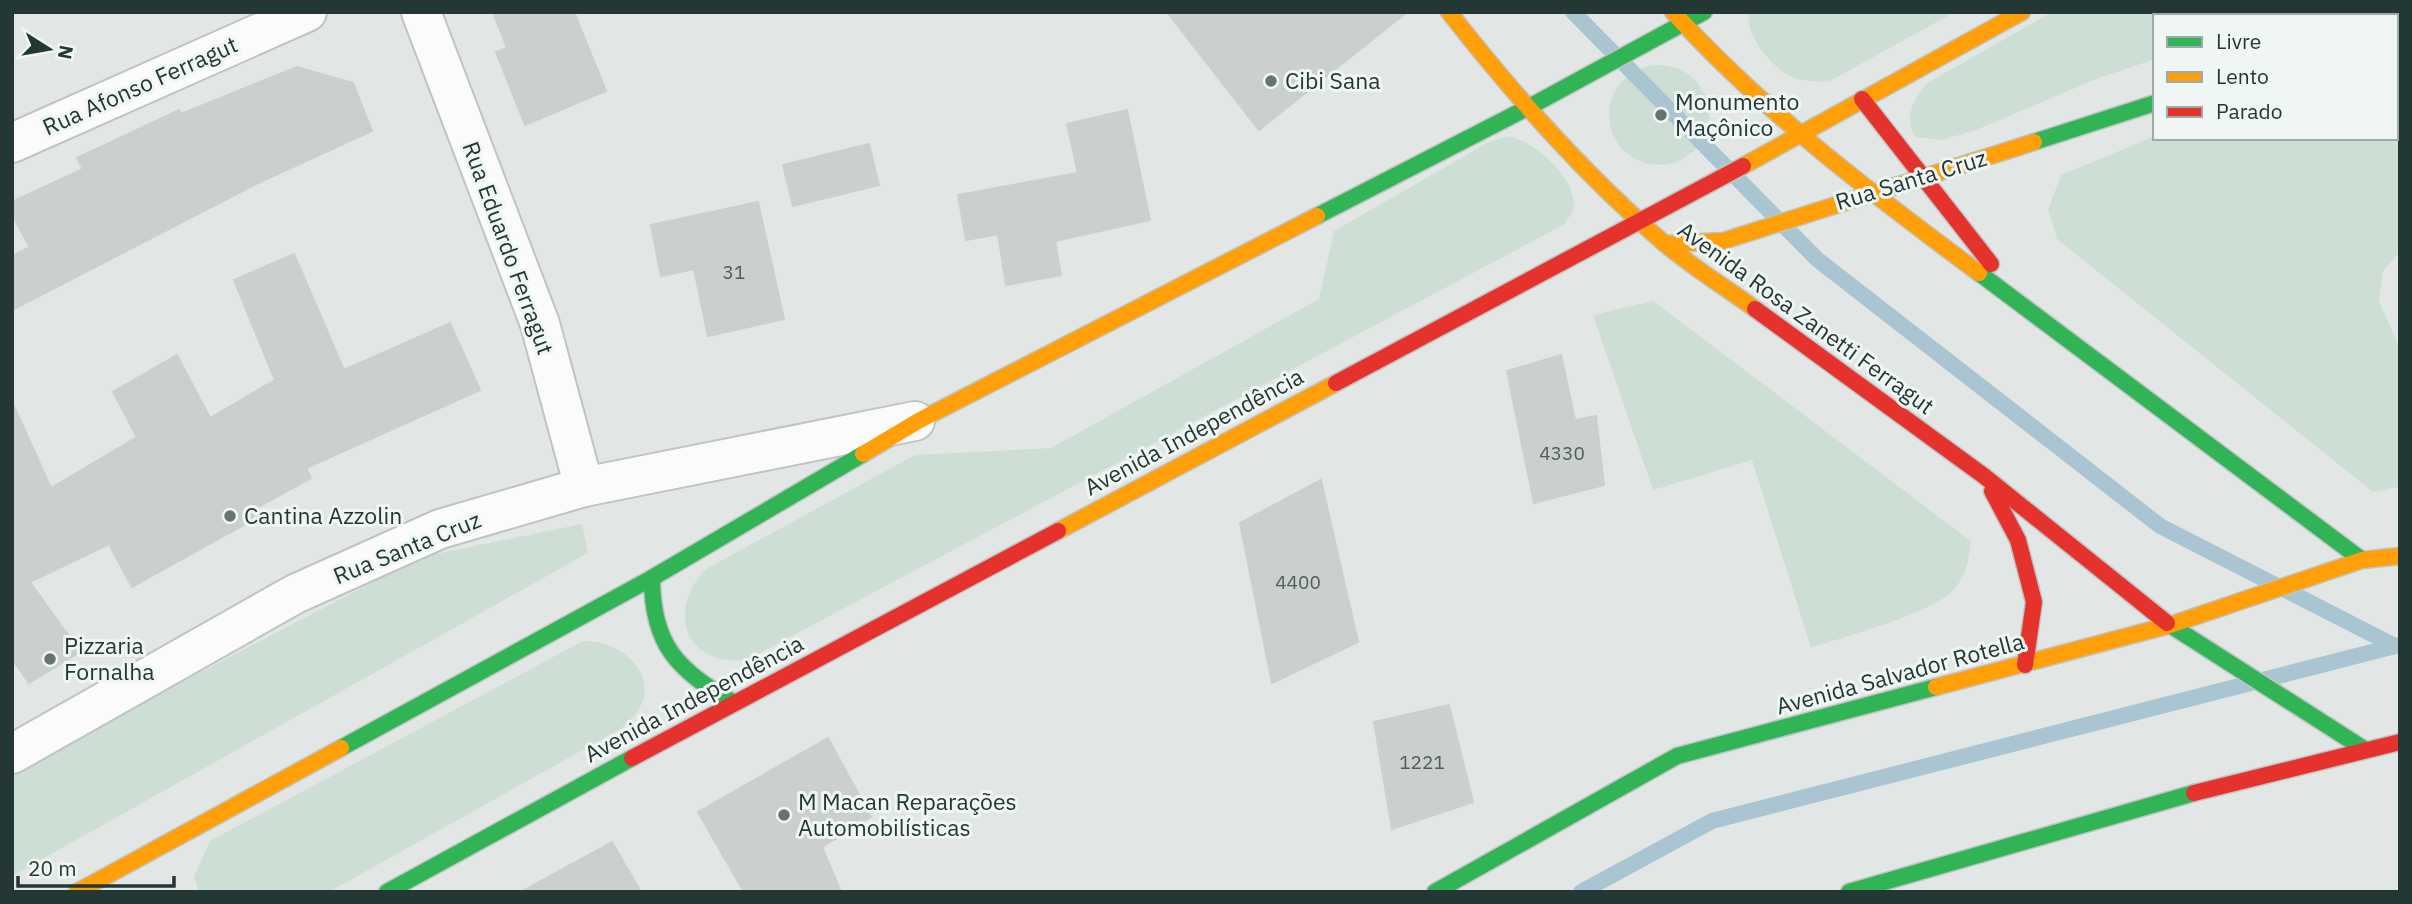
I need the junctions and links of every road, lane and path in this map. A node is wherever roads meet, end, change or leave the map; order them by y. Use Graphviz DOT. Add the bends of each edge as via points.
graph roads {
  1 [pos="307,12"];
  2 [pos="421,12"];
  3 [pos="1450,12"];
  4 [pos="1704,12"];
  5 [pos="2022,12"];
  6 [pos="1678,18"];
  7 [pos="1862,99"];
  8 [pos="2153,104"];
  9 [pos="1531,106"];
  10 [pos="1799,134"];
  11 [pos="12,143"];
  12 [pos="1922,177"];
  13 [pos="1872,193"];
  14 [pos="1640,222"];
  15 [pos="1665,244"];
  16 [pos="2020,302"];
  17 [pos="920,420"];
  18 [pos="1984,477"];
  19 [pos="584,487"];
  20 [pos="2400,555"];
  21 [pos="2362,560"];
  22 [pos="652,578"];
  23 [pos="2170,625"];
  24 [pos="2025,665"];
  25 [pos="734,703"];
  26 [pos="2400,742"];
  27 [pos="2364,749"];
  28 [pos="12,754"];
  29 [pos="123,885"];
  30 [pos="77,892"];
  31 [pos="85,892"];
  32 [pos="387,892"];
  33 [pos="1435,892"];
  34 [pos="1849,892"];
  1 -- 11 [label="street, Rua Afonso Ferragut"];
  2 -- 19 [label="street, Rua Eduardo Ferragut" via="540,324"];
  3 -- 9 [label="main road, Avenida Rosa Zanetti Ferragut" via="1487,61"];
  4 -- 6 [label="main road"];
  5 -- 7 [label="main road, Avenida Independência"];
  6 -- 9 [label="main road"];
  6 -- 10 [label="main road"];
  7 -- 10 [label="main road, Avenida Independência"];
  7 -- 12 [label="main road"];
  8 -- 12 [label="main road, Rua Santa Cruz"];
  9 -- 14 [label="main road, Avenida Rosa Zanetti Ferragut"];
  9 -- 17 [label="main road"];
  10 -- 13 [label="main road"];
  10 -- 14 [label="main road, Avenida Independência"];
  12 -- 13 [label="main road, Rua Santa Cruz"];
  12 -- 16 [label="main road"];
  13 -- 15 [label="main road, Rua Santa Cruz" via="1723,240"];
  13 -- 16 [label="main road"];
  14 -- 15 [label="main road, Avenida Rosa Zanetti Ferragut"];
  14 -- 25 [label="main road, Avenida Independência"];
  15 -- 18 [label="main road, Avenida Rosa Zanetti Ferragut"];
  16 -- 21 [label="main road"];
  17 -- 19 [label="street, Rua Santa Cruz"];
  17 -- 22 [label="main road"];
  18 -- 23 [label="main road, Avenida Rosa Zanetti Ferragut"];
  18 -- 24 [label="main road" via="2018,540 2034,602"];
  19 -- 28 [label="street, Rua Santa Cruz" via="440,529 295,594"];
  20 -- 21 [label="main road, Avenida Salvador Rotella"];
  21 -- 23 [label="main road, Avenida Salvador Rotella"];
  22 -- 25 [label="main road" via="650,603 674,659 695,681"];
  22 -- 30 [label="main road"];
  23 -- 24 [label="main road, Avenida Salvador Rotella"];
  23 -- 27 [label="main road, Avenida Rosa Zanetti Ferragut"];
  24 -- 33 [label="main road, Avenida Salvador Rotella" via="1677,756"];
  25 -- 32 [label="main road, Avenida Independência"];
  26 -- 27 [label="main road"];
  27 -- 34 [label="main road" via="2124,811"];
  29 -- 31 [label="main road"];
}
